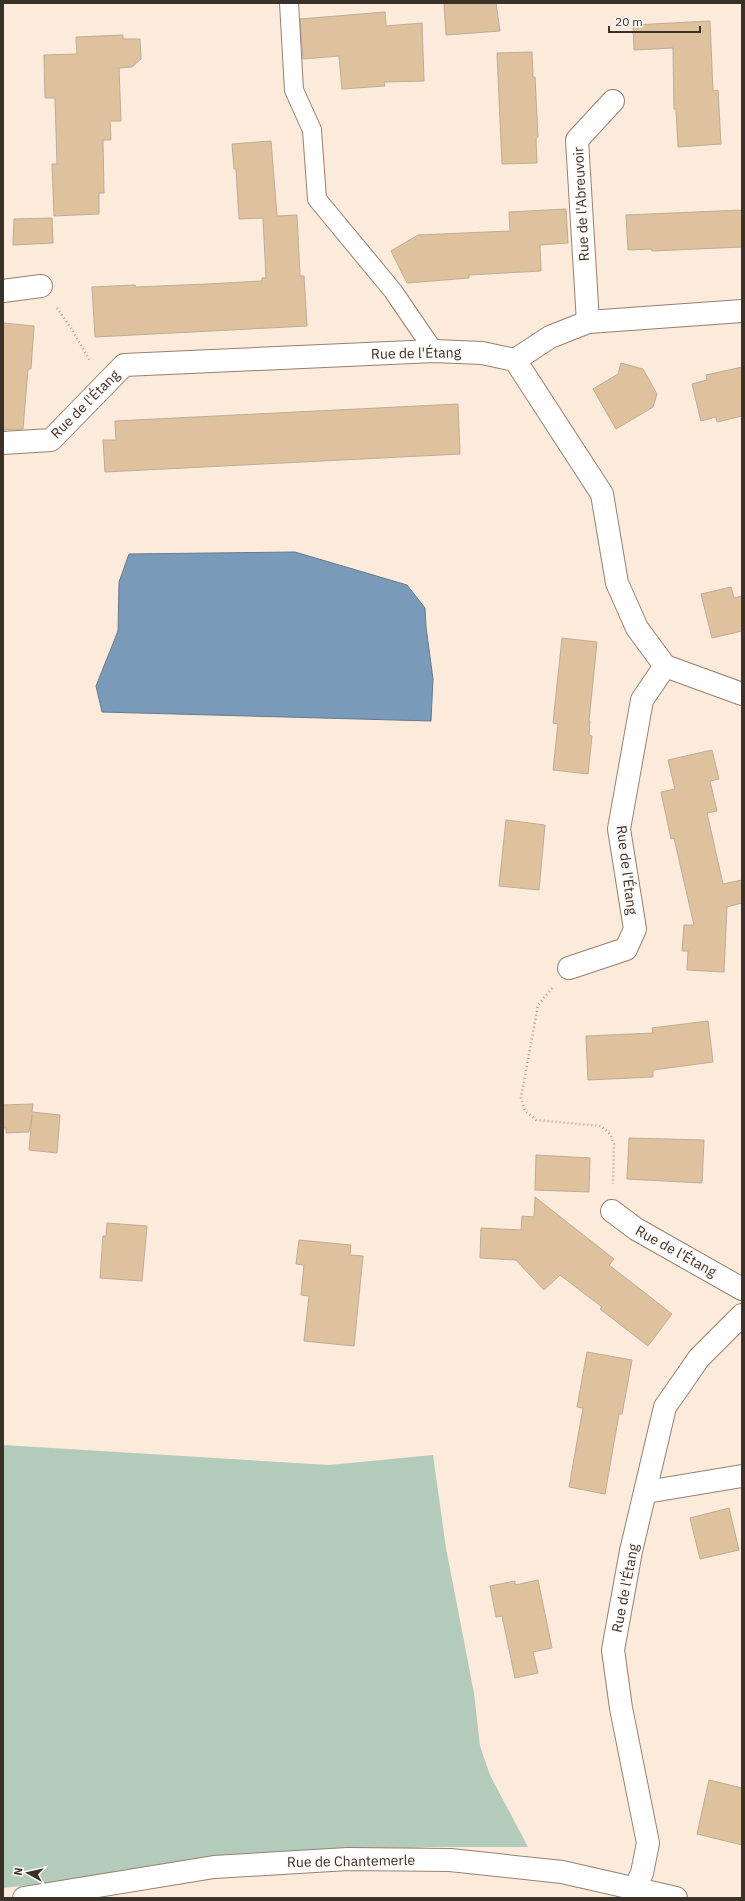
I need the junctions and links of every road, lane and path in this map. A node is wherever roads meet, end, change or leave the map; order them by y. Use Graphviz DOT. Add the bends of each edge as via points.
graph roads {
  1 [pos="289,3"];
  2 [pos="613,101"];
  3 [pos="41,286"];
  4 [pos="3,291"];
  5 [pos="742,311"];
  6 [pos="588,322"];
  7 [pos="434,351"];
  8 [pos="515,360"];
  9 [pos="104,386"];
  10 [pos="3,443"];
  11 [pos="665,666"];
  12 [pos="742,694"];
  13 [pos="569,968"];
  14 [pos="612,1211"];
  15 [pos="742,1289"];
  16 [pos="742,1315"];
  17 [pos="742,1476"];
  18 [pos="646,1492"];
  19 [pos="636,1888"];
  20 [pos="24,1898"];
  21 [pos="676,1898"];
  1 -- 7 [label="lane" via="294,90 312,130 317,199 393,292"];
  2 -- 6 [label="street, Rue de l'Abreuvoir" via="577,140"];
  3 -- 4 [label="street"];
  3 -- 9 [label="path" via="71,328"];
  5 -- 6 [label="street"];
  6 -- 8 [label="street" via="550,337"];
  7 -- 8 [label="street, Rue de l'Étang" via="482,353"];
  7 -- 9 [label="street, Rue de l'Étang" via="124,366"];
  8 -- 11 [label="street" via="602,494 617,583 637,628"];
  9 -- 10 [label="street, Rue de l'Étang" via="51,440"];
  11 -- 12 [label="street"];
  11 -- 13 [label="street, Rue de l'Étang" via="642,700 619,829 635,929 626,948"];
  13 -- 14 [label="path" via="538,1005 521,1098 525,1111 536,1120 601,1126 610,1134 614,1144"];
  14 -- 15 [label="street, Rue de l'Étang" via="636,1229"];
  16 -- 18 [label="street, Rue de l'Étang" via="699,1358 665,1407"];
  17 -- 18 [label="street"];
  18 -- 19 [label="street, Rue de l'Étang" via="631,1551 613,1650 621,1708 648,1843"];
  19 -- 20 [label="street, Rue de Chantemerle" via="562,1872 450,1860 348,1859 214,1867"];
  19 -- 21 [label="street, Rue de Chantemerle"];
}
